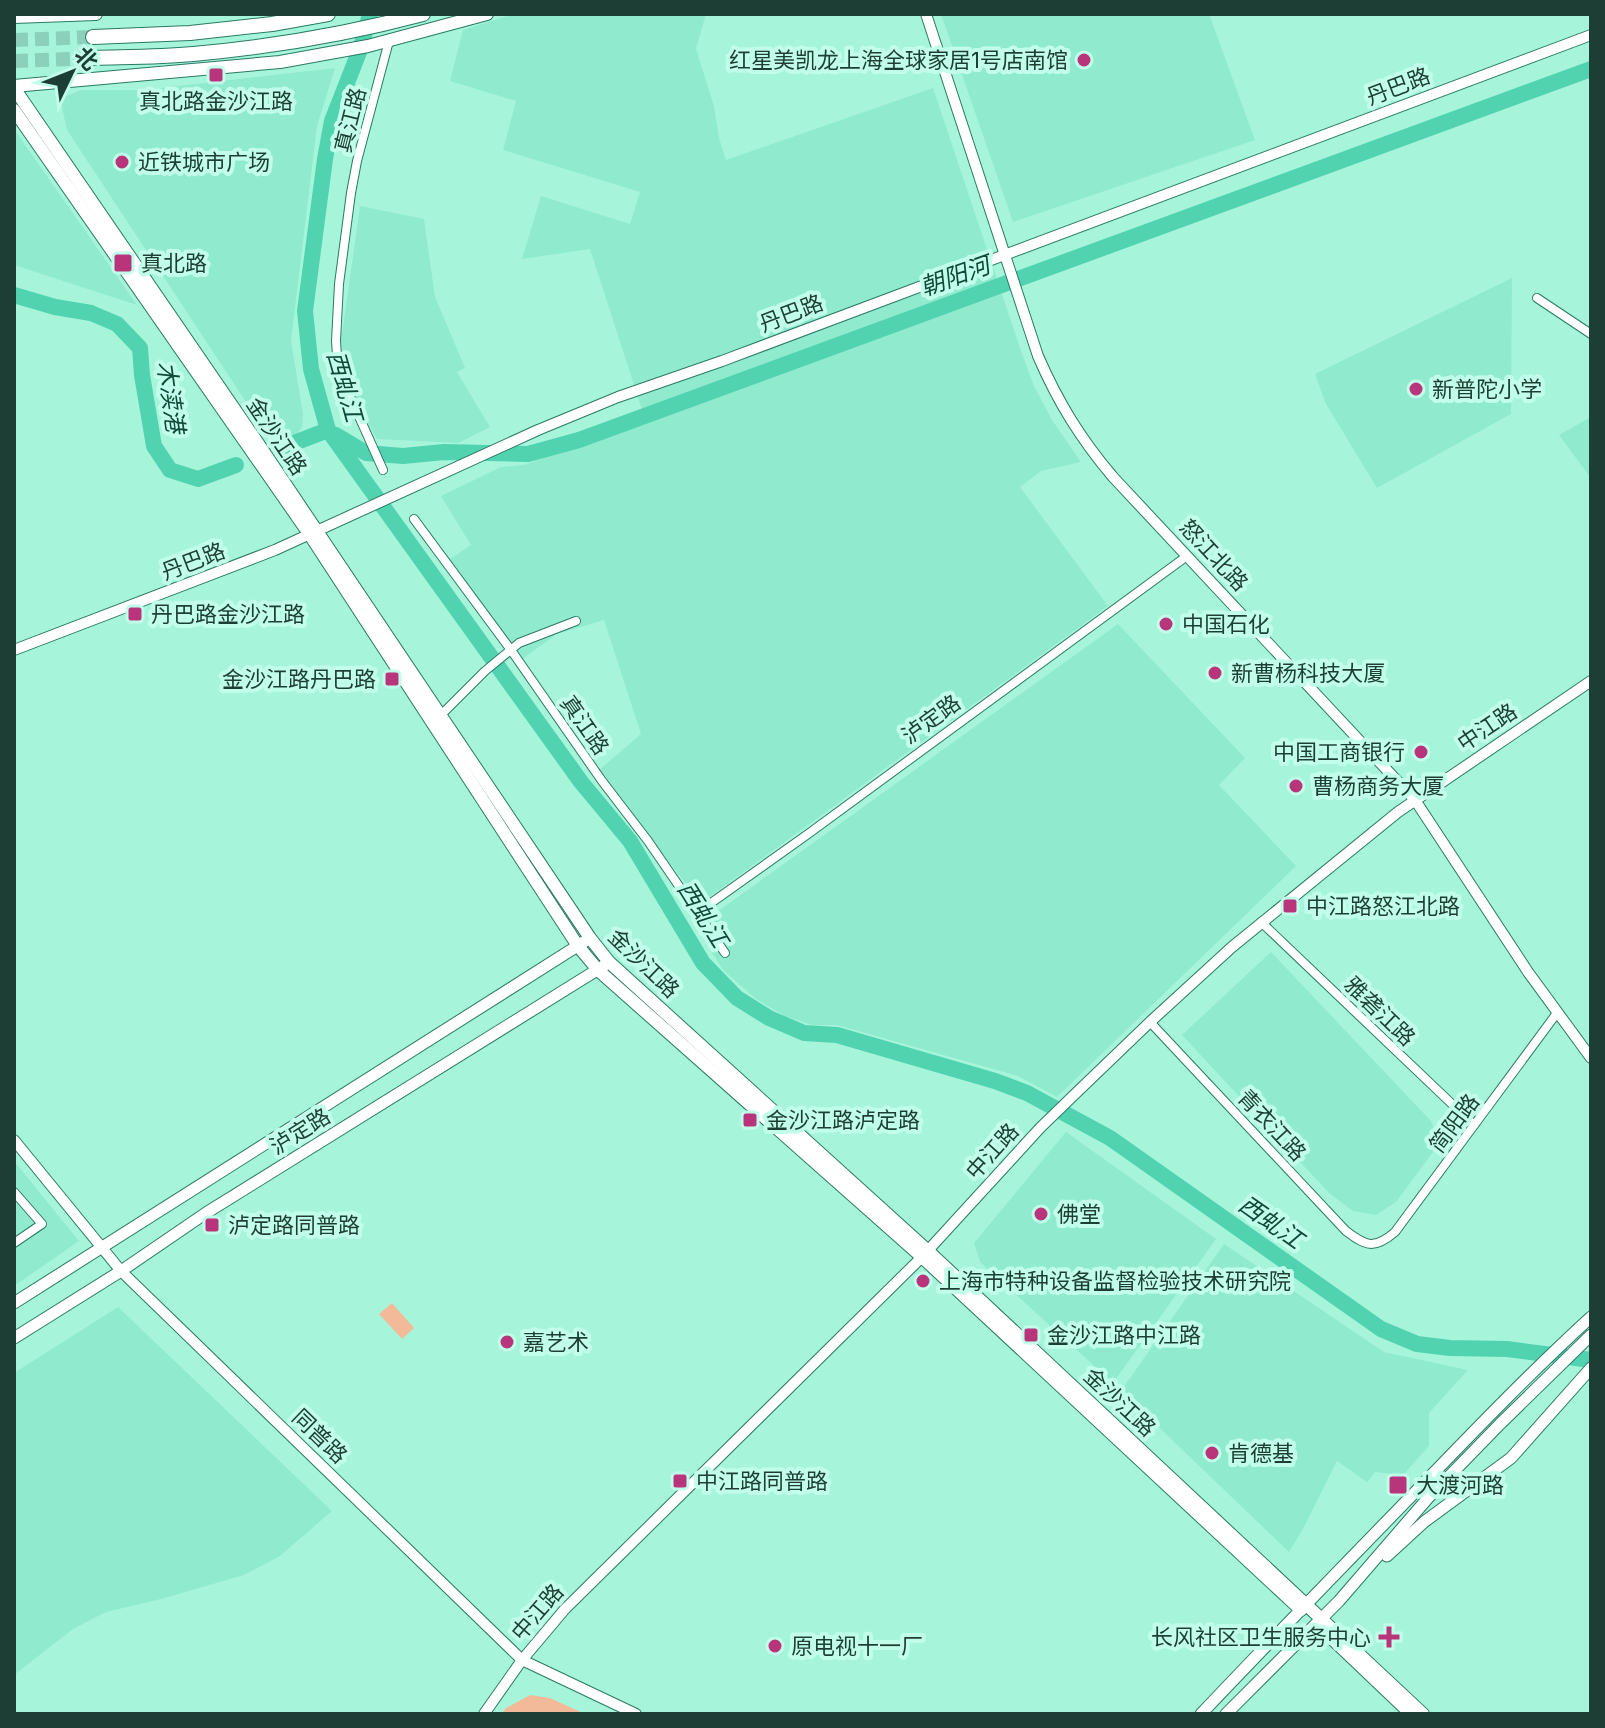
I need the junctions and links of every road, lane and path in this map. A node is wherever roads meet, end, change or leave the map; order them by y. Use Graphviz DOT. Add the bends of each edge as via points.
graph roads {
  1 [pos="96,14"];
  2 [pos="328,14"];
  3 [pos="423,14"];
  4 [pos="487,14"];
  5 [pos="926,14"];
  6 [pos="14,17"];
  7 [pos="1591,35"];
  8 [pos="93,37"];
  9 [pos="389,41"];
  10 [pos="95,58"];
  11 [pos="14,87"];
  12 [pos="14,110"];
  13 [pos="1004,254"];
  14 [pos="1537,298"];
  15 [pos="1591,334"];
  16 [pos="383,470"];
  17 [pos="414,519"];
  18 [pos="314,533"];
  19 [pos="1187,556"];
  20 [pos="576,621"];
  21 [pos="14,650"];
  22 [pos="509,652"];
  23 [pos="1591,681"];
  24 [pos="441,715"];
  25 [pos="1415,800"];
  26 [pos="697,913"];
  27 [pos="1261,922"];
  28 [pos="590,938"];
  29 [pos="578,946"];
  30 [pos="725,953"];
  31 [pos="604,966"];
  32 [pos="1557,1013"];
  33 [pos="1150,1022"];
  34 [pos="1591,1058"];
  35 [pos="1474,1125"];
  36 [pos="14,1140"];
  37 [pos="14,1192"];
  38 [pos="14,1243"];
  39 [pos="1372,1245"];
  40 [pos="101,1248"];
  41 [pos="925,1254"];
  42 [pos="121,1271"];
  43 [pos="14,1303"];
  44 [pos="1591,1317"];
  45 [pos="1591,1335"];
  46 [pos="14,1338"];
  47 [pos="1590,1370"];
  48 [pos="1370,1568"];
  49 [pos="1304,1606"];
  50 [pos="1319,1621"];
  51 [pos="522,1660"];
  52 [pos="484,1714"];
  53 [pos="636,1714"];
  54 [pos="1201,1714"];
  55 [pos="1226,1714"];
  56 [pos="1411,1714"];
  57 [pos="1423,1714"];
  1 -- 6 [label="main road"];
  2 -- 8 [label="highway" via="190,33"];
  3 -- 10 [label="highway" via="277,45"];
  4 -- 9 [label="main road"];
  5 -- 13 [label="street, 怒江北路"];
  7 -- 13 [label="street, 丹巴路"];
  9 -- 11 [label="main road" via="280,62"];
  9 -- 16 [label="street, 真江路" via="351,193 336,341 340,370"];
  11 -- 18 [label="main road, 金沙江路"];
  12 -- 18 [label="main road, 金沙江路"];
  13 -- 18 [label="street, 丹巴路" via="618,397"];
  13 -- 19 [label="street, 怒江北路" via="1038,356 1068,418 1113,477"];
  14 -- 15 [label="street"];
  17 -- 22 [label="street, 真江路"];
  18 -- 21 [label="street, 丹巴路"];
  18 -- 24 [label="main road, 金沙江路"];
  18 -- 29 [label="main road, 金沙江路"];
  19 -- 25 [label="street, 怒江北路"];
  19 -- 26 [label="street, 泸定路"];
  20 -- 22 [label="street"];
  22 -- 24 [label="street"];
  22 -- 26 [label="street, 真江路"];
  23 -- 25 [label="street, 中江路"];
  24 -- 28 [label="main road, 金沙江路"];
  25 -- 27 [label="street, 中江路"];
  25 -- 32 [label="street, 怒江北路"];
  26 -- 30 [label="street, 真江路"];
  27 -- 33 [label="street, 中江路"];
  27 -- 35 [label="street, 雅砻江路"];
  28 -- 29 [label="main road, 泸定路"];
  28 -- 31 [label="main road, 金沙江路"];
  29 -- 31 [label="main road, 金沙江路"];
  29 -- 40 [label="main road, 泸定路"];
  31 -- 41 [label="main road, 金沙江路"];
  31 -- 42 [label="main road, 泸定路"];
  32 -- 34 [label="street, 怒江北路"];
  32 -- 35 [label="street, 简阳路"];
  33 -- 39 [label="street, 青衣江路" via="1346,1231"];
  33 -- 41 [label="street, 中江路" via="1040,1128"];
  35 -- 39 [label="street, 简阳路" via="1395,1232"];
  36 -- 40 [label="street, 同普路"];
  37 -- 38 [label="street" via="42,1224"];
  40 -- 42 [label="street, 同普路"];
  40 -- 43 [label="main road, 泸定路"];
  41 -- 49 [label="main road, 金沙江路"];
  41 -- 51 [label="street, 中江路" via="603,1569"];
  42 -- 46 [label="main road, 泸定路"];
  42 -- 51 [label="street, 同普路"];
  44 -- 49 [label="main road"];
  45 -- 48 [label="main road" via="1428,1498"];
  47 -- 48 [label="main road" via="1511,1458"];
  48 -- 50 [label="main road"];
  49 -- 50 [label="main road, 金沙江路"];
  49 -- 54 [label="main road"];
  50 -- 55 [label="main road"];
  50 -- 56 [label="main road, 金沙江路"];
  50 -- 57 [label="main road, 金沙江路"];
  51 -- 52 [label="street, 中江路"];
  51 -- 53 [label="street, 同普路"];
}
